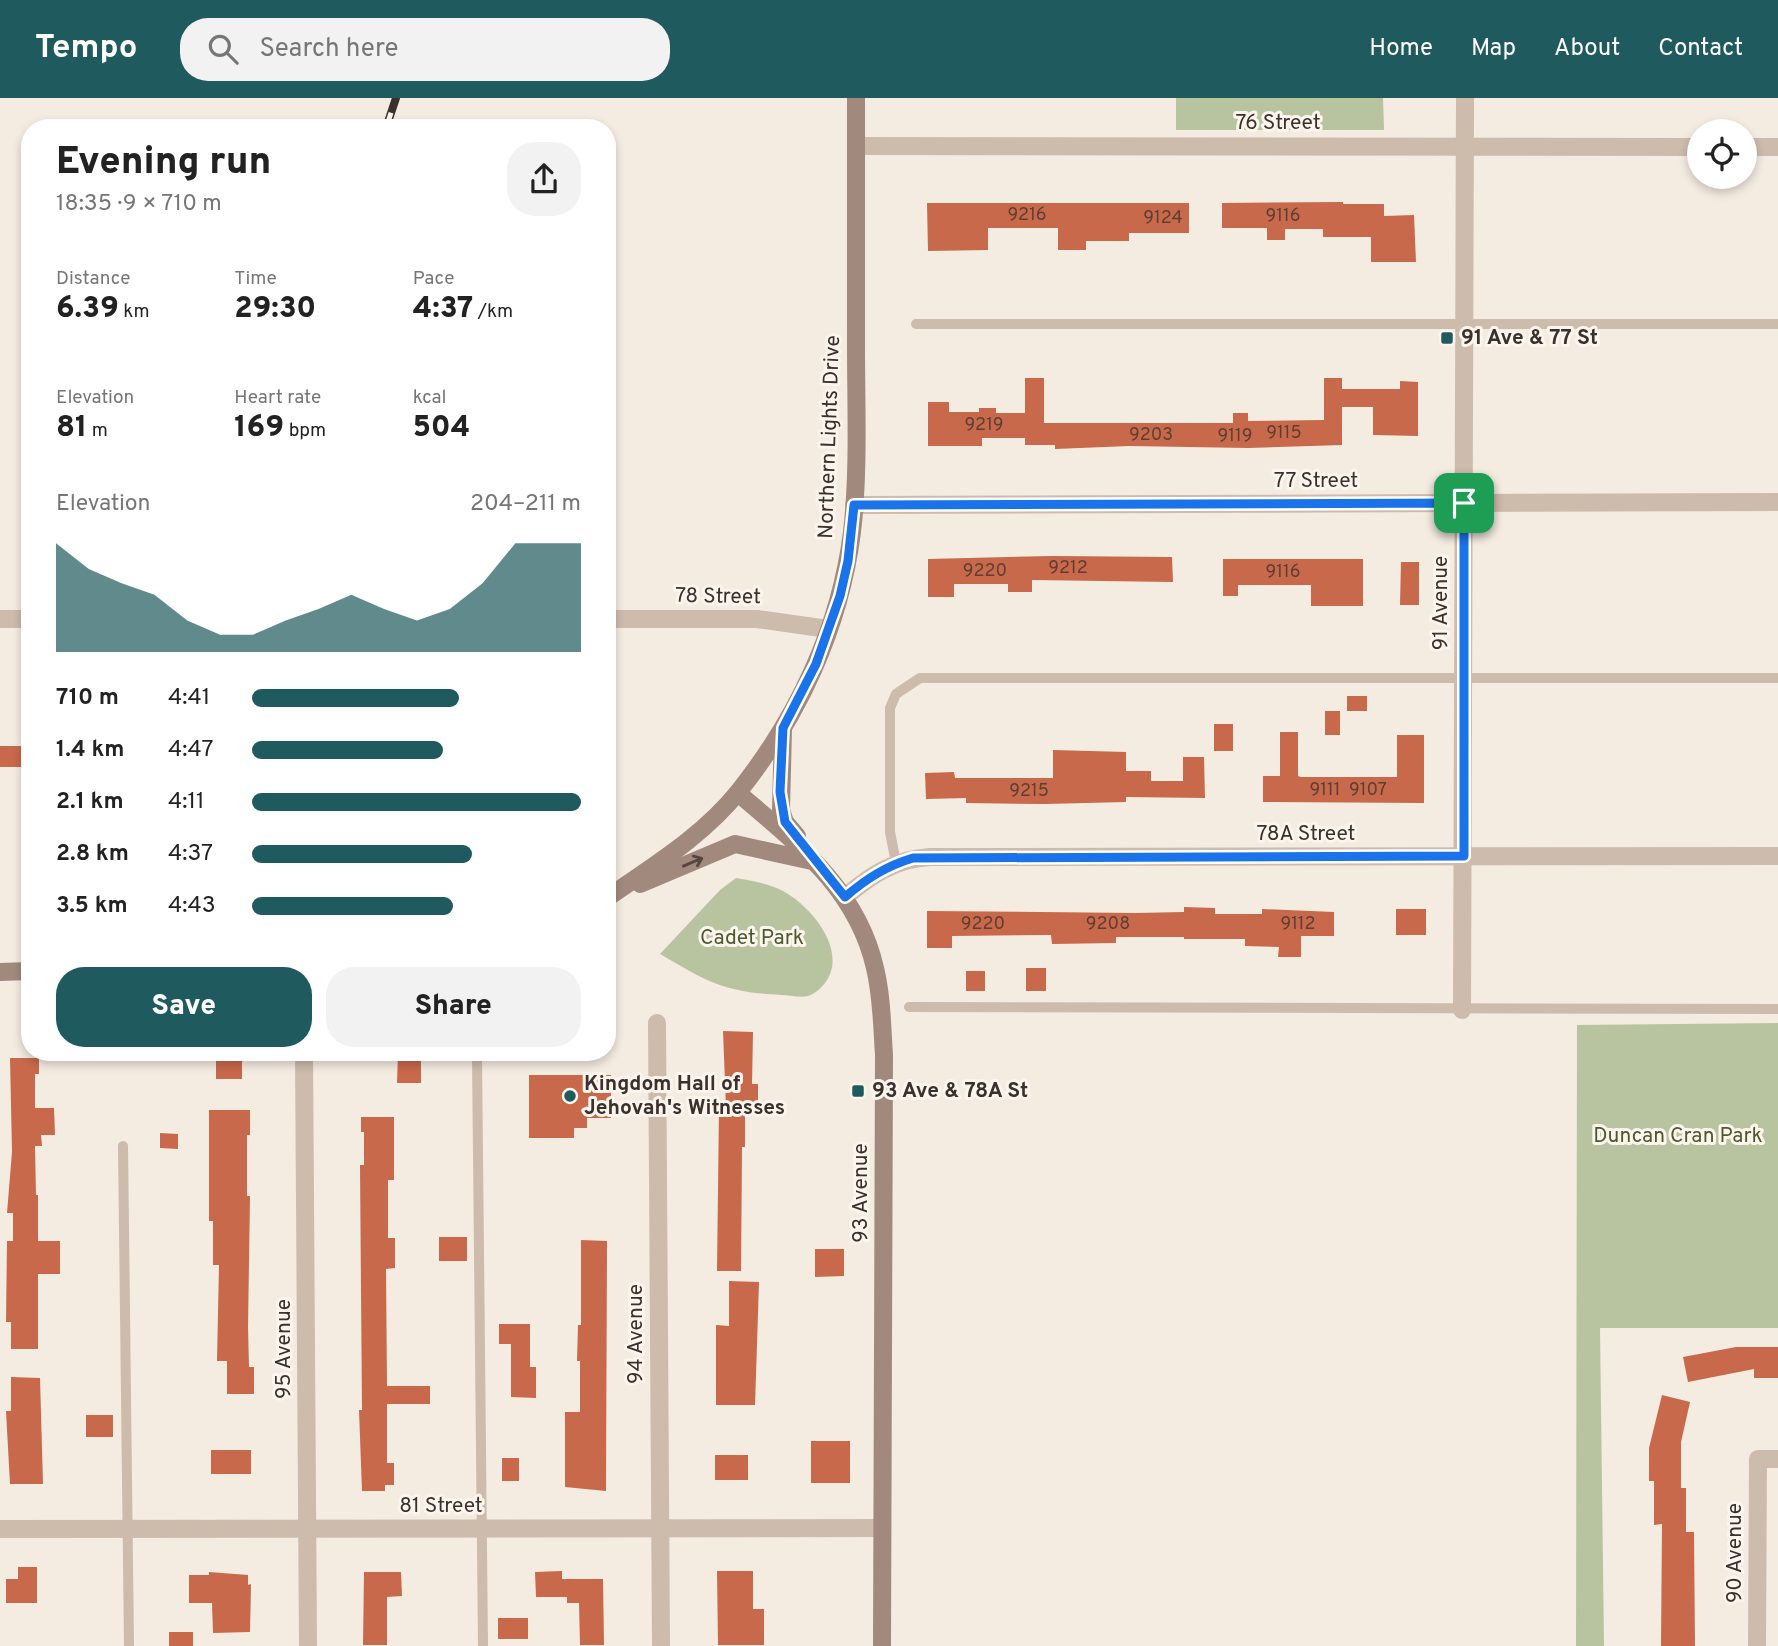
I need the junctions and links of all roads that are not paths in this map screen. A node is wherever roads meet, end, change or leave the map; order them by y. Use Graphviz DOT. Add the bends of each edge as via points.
graph roads {
  1 [pos="856,98"];
  2 [pos="1465,98"];
  3 [pos="856,146"];
  4 [pos="1465,146"];
  5 [pos="1687,147"];
  6 [pos="1757,147"];
  7 [pos="1778,147"];
  8 [pos="1465,323"];
  9 [pos="916,324"];
  10 [pos="1778,324"];
  11 [pos="1778,502"];
  12 [pos="1464,503"];
  13 [pos="854,505"];
  14 [pos="0,619"];
  15 [pos="21,619"];
  16 [pos="616,619"];
  17 [pos="828,629"];
  18 [pos="1463,678"];
  19 [pos="1778,678"];
  20 [pos="783,728"];
  21 [pos="737,793"];
  22 [pos="1464,856"];
  23 [pos="1778,856"];
  24 [pos="816,862"];
  25 [pos="896,863"];
  26 [pos="616,892"];
  27 [pos="616,894"];
  28 [pos="845,897"];
  29 [pos="21,971"];
  30 [pos="0,972"];
  31 [pos="909,1007"];
  32 [pos="1778,1009"];
  33 [pos="1462,1010"];
  34 [pos="657,1023"];
  35 [pos="304,1061"];
  36 [pos="477,1061"];
  37 [pos="123,1146"];
  38 [pos="1778,1459"];
  39 [pos="483,1528"];
  40 [pos="882,1528"];
  41 [pos="0,1529"];
  42 [pos="129,1529"];
  43 [pos="308,1529"];
  44 [pos="660,1529"];
  45 [pos="129,1646"];
  46 [pos="308,1646"];
  47 [pos="483,1646"];
  48 [pos="661,1646"];
  49 [pos="882,1646"];
  50 [pos="1757,1646"];
  1 -- 3 [label="main road, Northern Lights Drive"];
  2 -- 4 [label="street, 91 Avenue"];
  3 -- 4 [label="street, 76 Street"];
  3 -- 13 [label="main road, Northern Lights Drive"];
  4 -- 5 [label="street, 76 Street"];
  4 -- 8 [label="street, 91 Avenue"];
  6 -- 7 [label="street"];
  8 -- 9 [label="lane"];
  8 -- 10 [label="lane"];
  8 -- 12 [label="street, 91 Avenue"];
  11 -- 12 [label="street, 77 Street"];
  12 -- 13 [label="street, 77 Street"];
  12 -- 18 [label="street, 91 Avenue"];
  13 -- 17 [label="main road, Northern Lights Drive" via="844,579"];
  14 -- 15 [label="street"];
  16 -- 17 [label="street, 78 Street" via="757,619"];
  17 -- 20 [label="main road, Northern Lights Drive" via="801,698"];
  18 -- 19 [label="lane"];
  18 -- 22 [label="street, 91 Avenue"];
  18 -- 25 [label="lane" via="920,678 896,694 890,708 890,832"];
  20 -- 21 [label="main road, Northern Lights Drive"];
  20 -- 24 [label="main road" via="781,810"];
  21 -- 24 [label="main road, 93 Avenue"];
  21 -- 26 [label="main road, Northern Lights Drive" via="688,842"];
  22 -- 23 [label="street, 78A Street"];
  22 -- 25 [label="street, 78A Street" via="930,857"];
  22 -- 33 [label="street, 91 Avenue"];
  27 -- 24 [label="main road, one-way" via="735,844"];
  24 -- 28 [label="main road, 93 Avenue"];
  25 -- 28 [label="street, 78A Street" via="867,878"];
  28 -- 40 [label="main road, 93 Avenue" via="871,951 884,1055"];
  29 -- 30 [label="main road"];
  31 -- 33 [label="lane"];
  32 -- 33 [label="lane"];
  34 -- 44 [label="street, 94 Avenue"];
  35 -- 43 [label="street, 95 Avenue"];
  36 -- 39 [label="lane"];
  37 -- 42 [label="lane"];
  38 -- 50 [label="street, 90 Avenue" via="1758,1459"];
  39 -- 43 [label="street, 81 Street"];
  39 -- 44 [label="street, 81 Street"];
  39 -- 47 [label="lane"];
  40 -- 44 [label="street, 81 Street"];
  40 -- 49 [label="main road, 93 Avenue"];
  41 -- 42 [label="street, 81 Street"];
  42 -- 43 [label="street, 81 Street"];
  42 -- 45 [label="lane"];
  43 -- 46 [label="street, 95 Avenue"];
  44 -- 48 [label="street, 94 Avenue"];
}
